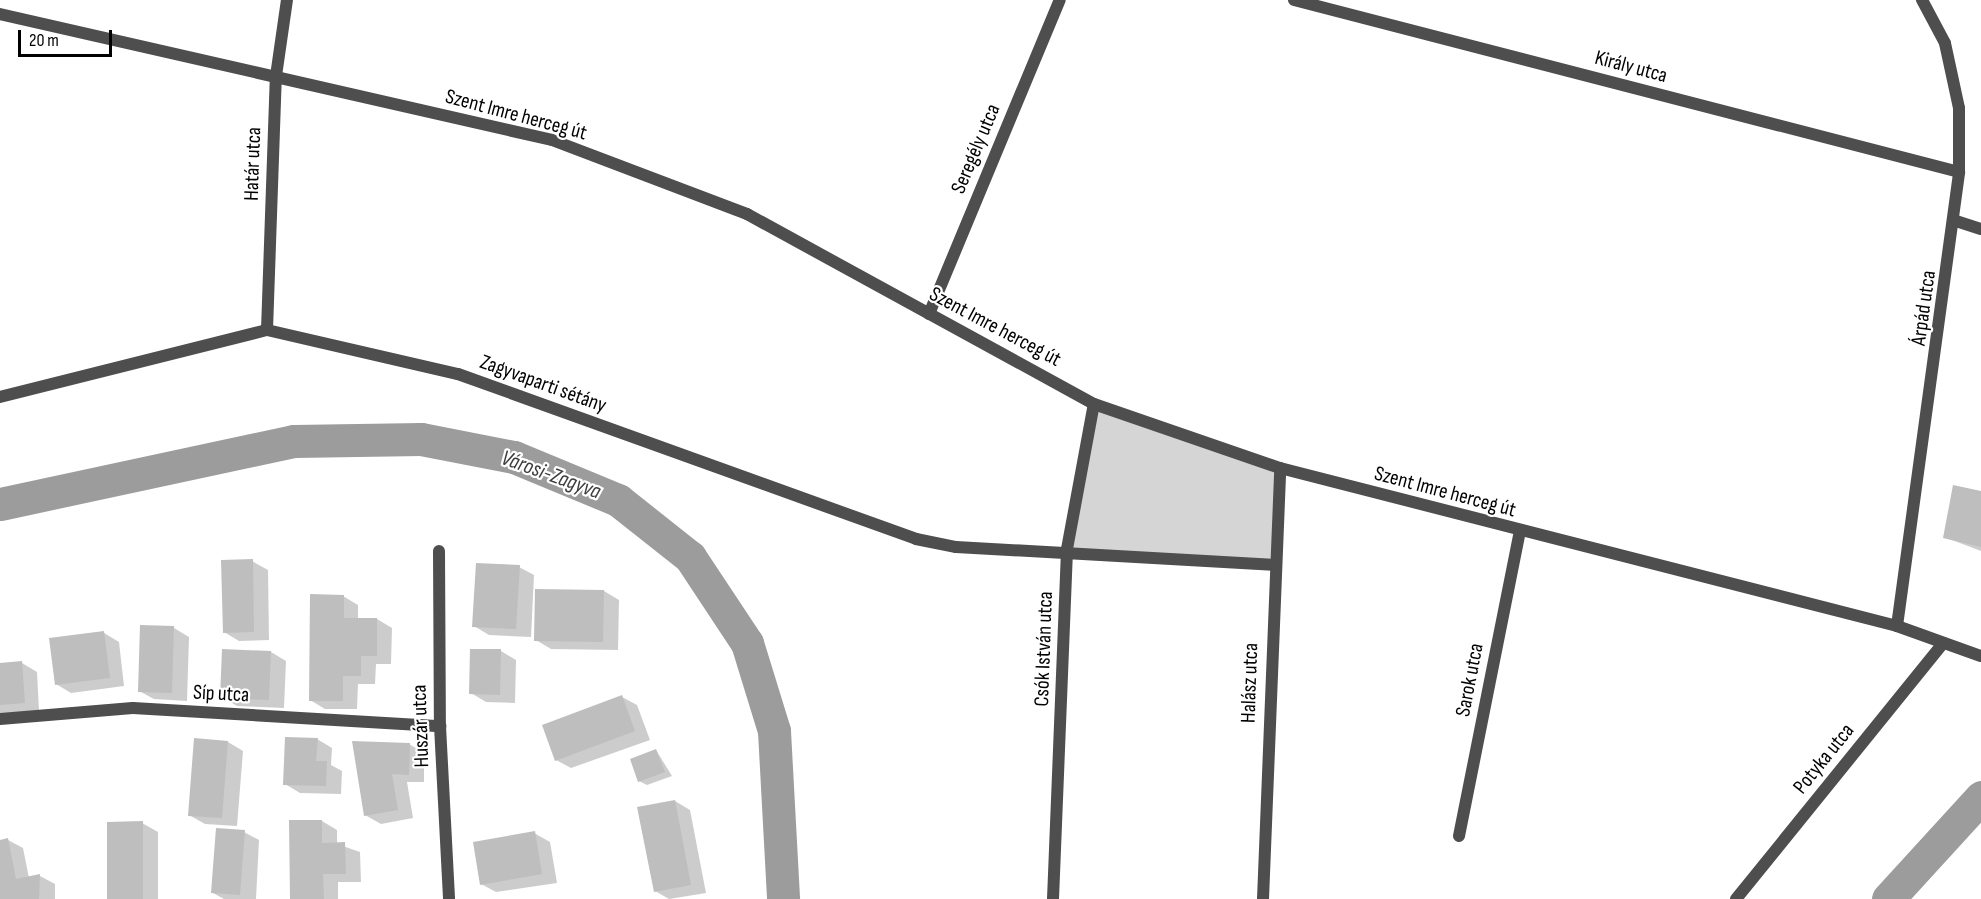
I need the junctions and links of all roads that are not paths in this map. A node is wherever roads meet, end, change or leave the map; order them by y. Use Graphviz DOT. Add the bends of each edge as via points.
graph roads {
  1 [pos="287,0"];
  2 [pos="1060,0"];
  3 [pos="1294,0"];
  4 [pos="1922,0"];
  5 [pos="0,14"];
  6 [pos="276,76"];
  7 [pos="1959,172"];
  8 [pos="1956,221"];
  9 [pos="1981,229"];
  10 [pos="929,314"];
  11 [pos="267,330"];
  12 [pos="0,397"];
  13 [pos="1094,404"];
  14 [pos="1280,468"];
  15 [pos="1520,532"];
  16 [pos="1067,549"];
  17 [pos="439,552"];
  18 [pos="1273,565"];
  19 [pos="1897,626"];
  20 [pos="1942,643"];
  21 [pos="1981,656"];
  22 [pos="0,719"];
  23 [pos="440,726"];
  24 [pos="1459,836"];
  25 [pos="450,899"];
  26 [pos="1053,899"];
  27 [pos="1263,899"];
  28 [pos="1736,899"];
  1 -- 6 [label="street, Határ utca"];
  2 -- 10 [label="street, Seregély utca"];
  3 -- 7 [label="street, Király utca"];
  4 -- 7 [label="street, Árpád utca" via="1945,43 1959,108"];
  5 -- 6 [label="street, Szent Imre herceg út"];
  6 -- 10 [label="street, Szent Imre herceg út" via="552,140 747,214"];
  6 -- 11 [label="street, Határ utca"];
  7 -- 8 [label="street, Árpád utca"];
  8 -- 9 [label="street"];
  8 -- 19 [label="street, Árpád utca"];
  10 -- 13 [label="street, Szent Imre herceg út"];
  11 -- 12 [label="street, Zagyvaparti sétány"];
  11 -- 16 [label="street, Zagyvaparti sétány" via="458,374 916,539 956,547"];
  13 -- 14 [label="street, Szent Imre herceg út"];
  13 -- 16 [label="street, Csók István utca"];
  14 -- 15 [label="street, Szent Imre herceg út"];
  14 -- 18 [label="street, Halász utca"];
  15 -- 19 [label="street, Szent Imre herceg út"];
  15 -- 24 [label="street, Sarok utca"];
  16 -- 18 [label="street"];
  16 -- 26 [label="street, Csók István utca"];
  17 -- 23 [label="street, Huszár utca"];
  18 -- 27 [label="street, Halász utca"];
  19 -- 20 [label="street, Szent Imre herceg út"];
  20 -- 21 [label="street, Szent Imre herceg út"];
  20 -- 28 [label="street, Potyka utca"];
  22 -- 23 [label="street, Síp utca" via="133,708"];
  23 -- 25 [label="street, Huszár utca"];
}
